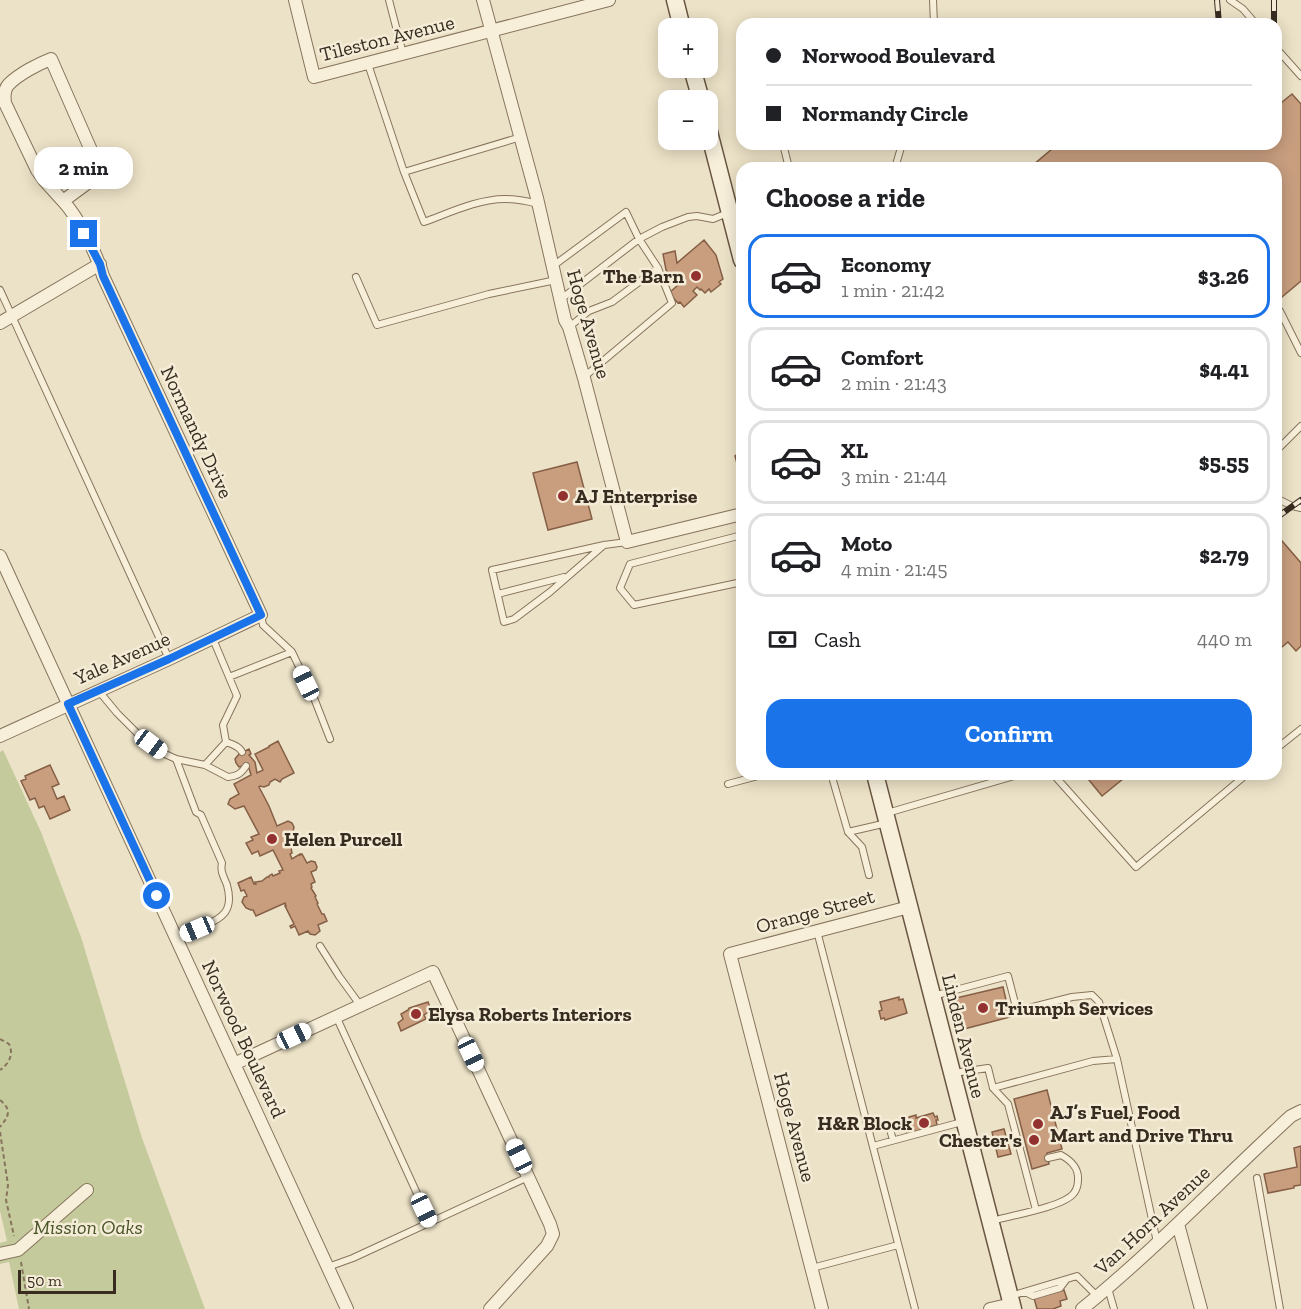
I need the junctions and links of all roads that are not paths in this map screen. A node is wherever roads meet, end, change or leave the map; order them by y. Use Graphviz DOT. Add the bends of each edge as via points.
graph roads {
  1 [pos="295,0"];
  2 [pos="389,0"];
  3 [pos="483,0"];
  4 [pos="609,0"];
  5 [pos="675,0"];
  6 [pos="933,0"];
  7 [pos="1230,0"];
  8 [pos="577,4"];
  9 [pos="680,18"];
  10 [pos="934,18"];
  11 [pos="1251,18"];
  12 [pos="491,32"];
  13 [pos="403,54"];
  14 [pos="1282,55"];
  15 [pos="368,63"];
  16 [pos="1301,76"];
  17 [pos="521,137"];
  18 [pos="716,150"];
  19 [pos="404,172"];
  20 [pos="63,201"];
  21 [pos="538,204"];
  22 [pos="736,210"];
  23 [pos="639,239"];
  24 [pos="100,264"];
  25 [pos="552,266"];
  26 [pos="658,268"];
  27 [pos="356,277"];
  28 [pos="556,280"];
  29 [pos="0,291"];
  30 [pos="560,299"];
  31 [pos="1282,315"];
  32 [pos="12,316"];
  33 [pos="0,323"];
  34 [pos="569,327"];
  35 [pos="1301,353"];
  36 [pos="584,378"];
  37 [pos="1301,426"];
  38 [pos="1282,445"];
  39 [pos="1282,501"];
  40 [pos="1301,508"];
  41 [pos="736,515"];
  42 [pos="736,537"];
  43 [pos="627,542"];
  44 [pos="604,544"];
  45 [pos="0,556"];
  46 [pos="566,577"];
  47 [pos="736,583"];
  48 [pos="498,594"];
  49 [pos="261,615"];
  50 [pos="213,638"];
  51 [pos="292,652"];
  52 [pos="169,659"];
  53 [pos="229,677"];
  54 [pos="98,690"];
  55 [pos="68,704"];
  56 [pos="1301,729"];
  57 [pos="0,736"];
  58 [pos="330,739"];
  59 [pos="226,742"];
  60 [pos="1282,745"];
  61 [pos="242,752"];
  62 [pos="176,759"];
  63 [pos="205,765"];
  64 [pos="246,766"];
  65 [pos="743,780"];
  66 [pos="833,780"];
  67 [pos="876,780"];
  68 [pos="1003,780"];
  69 [pos="1058,780"];
  70 [pos="1240,780"];
  71 [pos="728,784"];
  72 [pos="886,818"];
  73 [pos="848,832"];
  74 [pos="868,875"];
  75 [pos="909,906"];
  76 [pos="817,931"];
  77 [pos="176,938"];
  78 [pos="320,946"];
  79 [pos="730,954"];
  80 [pos="933,996"];
  81 [pos="360,1005"];
  82 [pos="336,1016"];
  83 [pos="1117,1059"];
  84 [pos="234,1064"];
  85 [pos="952,1074"];
  86 [pos="993,1088"];
  87 [pos="1301,1111"];
  88 [pos="965,1121"];
  89 [pos="889,1126"];
  90 [pos="893,1140"];
  91 [pos="873,1146"];
  92 [pos="1048,1158"];
  93 [pos="528,1177"];
  94 [pos="1257,1178"];
  95 [pos="87,1190"];
  96 [pos="1036,1210"];
  97 [pos="990,1221"];
  98 [pos="430,1222"];
  99 [pos="1178,1224"];
  100 [pos="1157,1243"];
  101 [pos="898,1245"];
  102 [pos="0,1254"];
  103 [pos="328,1267"];
  104 [pos="812,1268"];
  105 [pos="1108,1288"];
  106 [pos="1098,1297"];
  107 [pos="1015,1300"];
  108 [pos="347,1309"];
  109 [pos="490,1309"];
  110 [pos="822,1309"];
  111 [pos="915,1309"];
  112 [pos="990,1309"];
  113 [pos="1082,1309"];
  114 [pos="1114,1309"];
  115 [pos="1201,1309"];
  116 [pos="1280,1309"];
  1 -- 15 [label="street, Tileston Avenue" via="314,76"];
  2 -- 13 [label="lane"];
  3 -- 12 [label="street, Hoge Avenue"];
  4 -- 8 [label="street, Tileston Avenue"];
  5 -- 9 [label="street"];
  6 -- 10 [label="lane"];
  7 -- 11 [label="lane"];
  8 -- 12 [label="street, Tileston Avenue"];
  12 -- 13 [label="street, Tileston Avenue"];
  12 -- 17 [label="street, Hoge Avenue"];
  13 -- 15 [label="street, Tileston Avenue"];
  14 -- 16 [label="lane"];
  15 -- 19 [label="lane"];
  17 -- 19 [label="lane"];
  17 -- 21 [label="street, Hoge Avenue"];
  18 -- 22 [label="street"];
  19 -- 21 [label="lane" via="424,222 504,199"];
  20 -- 20 [label="street, Normandy Drive" via="101,173 51,59 36,64 8,85 4,96 37,171"];
  20 -- 24 [label="street, Normandy Drive"];
  21 -- 25 [label="street, Hoge Avenue"];
  22 -- 23 [label="lane" via="713,219 688,217"];
  23 -- 25 [label="lane" via="626,212"];
  23 -- 26 [label="lane"];
  23 -- 30 [label="lane"];
  24 -- 32 [label="street"];
  24 -- 49 [label="street, Normandy Drive"];
  25 -- 28 [label="street, Hoge Avenue"];
  26 -- 34 [label="lane"];
  26 -- 36 [label="lane" via="672,303"];
  27 -- 28 [label="lane" via="377,325"];
  28 -- 30 [label="street, Hoge Avenue"];
  29 -- 32 [label="lane"];
  30 -- 34 [label="street, Hoge Avenue"];
  31 -- 35 [label="lane"];
  32 -- 33 [label="street"];
  32 -- 52 [label="lane"];
  34 -- 36 [label="street, Hoge Avenue"];
  36 -- 43 [label="street, Hoge Avenue"];
  37 -- 38 [label="lane"];
  39 -- 40 [label="lane"];
  41 -- 43 [label="street"];
  42 -- 47 [label="lane" via="630,564 620,588 634,605"];
  43 -- 44 [label="lane"];
  44 -- 46 [label="lane"];
  44 -- 48 [label="lane" via="492,570"];
  45 -- 55 [label="street, Norwood Boulevard"];
  46 -- 48 [label="lane"];
  46 -- 48 [label="lane" via="514,619 504,622"];
  49 -- 50 [label="street, Yale Avenue"];
  49 -- 51 [label="lane" via="263,625"];
  50 -- 52 [label="street, Yale Avenue"];
  50 -- 53 [label="lane"];
  51 -- 53 [label="lane"];
  51 -- 58 [label="lane"];
  52 -- 54 [label="street, Yale Avenue"];
  53 -- 59 [label="lane" via="237,696 223,725"];
  54 -- 55 [label="street, Yale Avenue"];
  54 -- 62 [label="lane" via="137,733"];
  55 -- 57 [label="street, Yale Avenue"];
  55 -- 77 [label="street, Norwood Boulevard"];
  56 -- 60 [label="lane"];
  59 -- 61 [label="lane"];
  59 -- 63 [label="lane"];
  62 -- 63 [label="lane"];
  62 -- 77 [label="lane" via="196,812 201,815 222,863 220,869 230,901 218,920"];
  63 -- 64 [label="lane" via="228,777 236,776"];
  65 -- 71 [label="lane"];
  66 -- 73 [label="lane"];
  67 -- 72 [label="street, Linden Avenue"];
  68 -- 72 [label="lane"];
  69 -- 70 [label="lane" via="1136,867"];
  72 -- 73 [label="lane"];
  72 -- 75 [label="street, Linden Avenue"];
  73 -- 74 [label="lane" via="862,848"];
  75 -- 76 [label="street, Orange Street"];
  75 -- 80 [label="street, Linden Avenue"];
  76 -- 79 [label="street, Orange Street"];
  76 -- 91 [label="lane"];
  77 -- 84 [label="street, Norwood Boulevard"];
  78 -- 81 [label="lane"];
  79 -- 104 [label="street, Hoge Avenue"];
  80 -- 83 [label="lane" via="1008,976 1017,1011 1092,995 1099,1002"];
  80 -- 85 [label="street, Linden Avenue"];
  81 -- 82 [label="street"];
  81 -- 93 [label="street" via="433,972"];
  82 -- 84 [label="street"];
  82 -- 98 [label="lane"];
  83 -- 86 [label="lane" via="1093,1061"];
  83 -- 100 [label="lane"];
  84 -- 103 [label="street, Norwood Boulevard"];
  85 -- 86 [label="lane" via="988,1068"];
  85 -- 88 [label="street, Linden Avenue"];
  86 -- 96 [label="lane" via="1008,1104 1027,1163"];
  87 -- 99 [label="street, Van Horn Avenue" via="1280,1126"];
  88 -- 90 [label="lane"];
  88 -- 97 [label="street, Linden Avenue"];
  89 -- 90 [label="lane"];
  90 -- 91 [label="lane"];
  91 -- 101 [label="lane"];
  92 -- 96 [label="lane" via="1061,1155 1070,1160 1079,1175 1078,1184 1069,1198"];
  93 -- 98 [label="lane"];
  93 -- 109 [label="street" via="553,1234 547,1246"];
  94 -- 116 [label="lane"];
  95 -- 102 [label="street" via="18,1250"];
  96 -- 97 [label="lane"];
  97 -- 107 [label="street, Linden Avenue"];
  98 -- 103 [label="lane"];
  99 -- 100 [label="street, Van Horn Avenue"];
  99 -- 115 [label="street"];
  100 -- 105 [label="street, Van Horn Avenue"];
  101 -- 104 [label="lane"];
  101 -- 111 [label="lane"];
  103 -- 108 [label="street, Norwood Boulevard"];
  104 -- 110 [label="street, Hoge Avenue"];
  105 -- 106 [label="street, Van Horn Avenue"];
  105 -- 114 [label="lane"];
  106 -- 107 [label="lane" via="1077,1276"];
  106 -- 113 [label="street, Van Horn Avenue"];
  107 -- 112 [label="street"];
}
